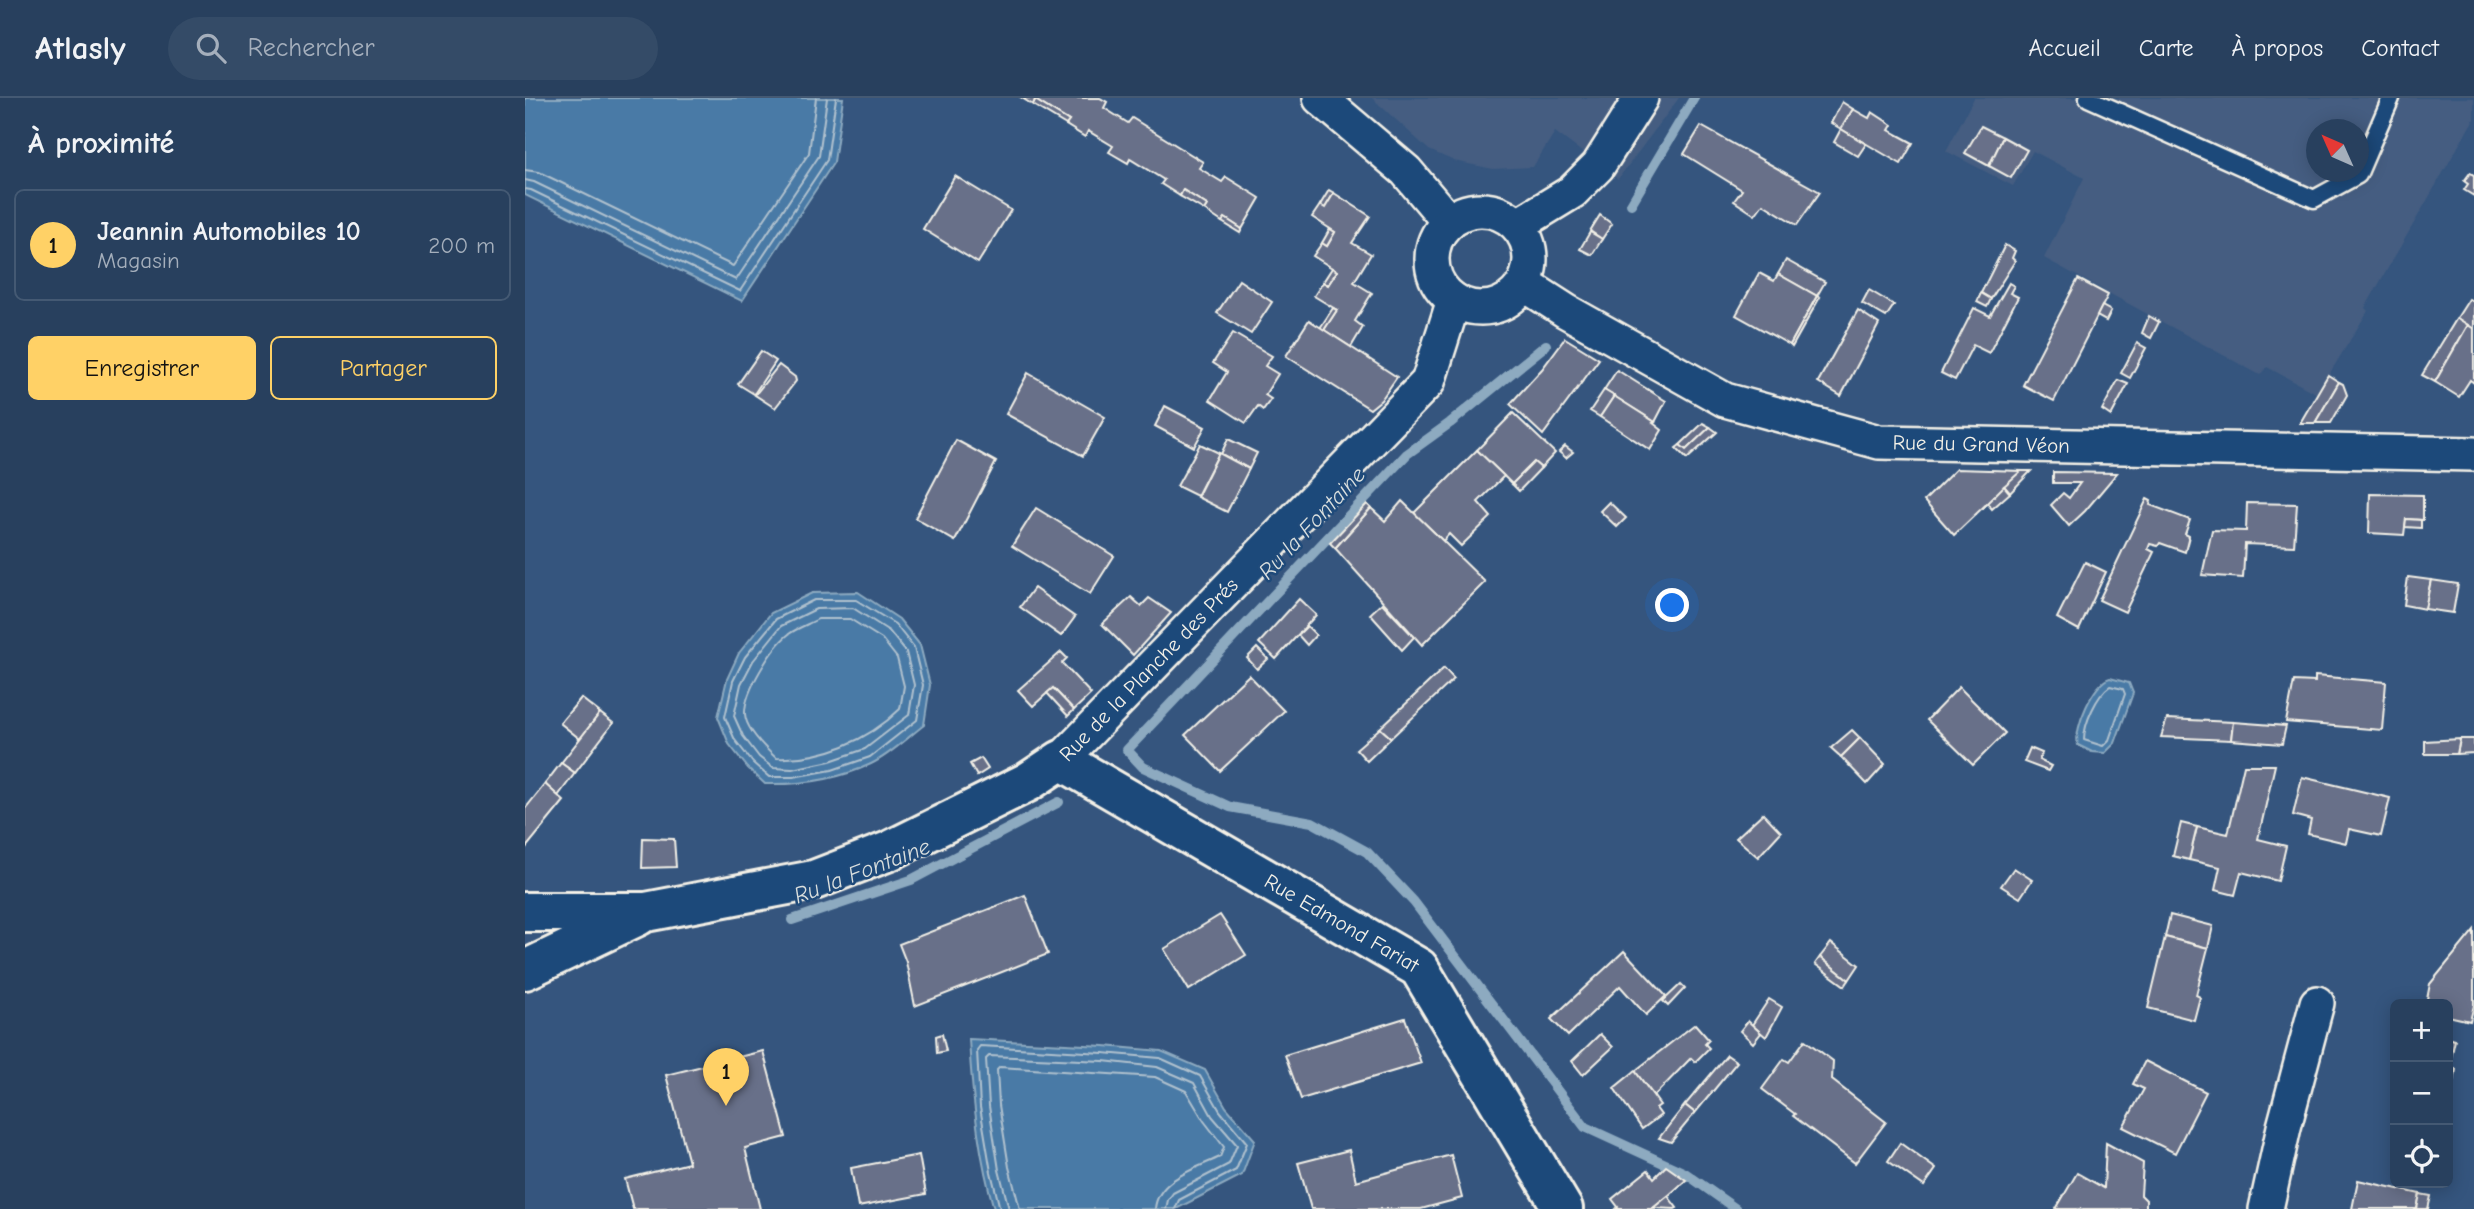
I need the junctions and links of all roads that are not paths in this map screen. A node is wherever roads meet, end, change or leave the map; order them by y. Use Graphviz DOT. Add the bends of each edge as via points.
graph roads {
  1 [pos="1320,98"];
  2 [pos="1641,98"];
  3 [pos="2088,98"];
  4 [pos="2391,98"];
  5 [pos="1449,222"];
  6 [pos="1518,225"];
  7 [pos="1524,284"];
  8 [pos="1454,300"];
  9 [pos="2474,454"];
  10 [pos="1061,760"];
  11 [pos="525,912"];
  12 [pos="646,912"];
  13 [pos="525,970"];
  14 [pos="2318,1003"];
  15 [pos="1563,1209"];
  16 [pos="2266,1209"];
  1 -- 5 [label="street" via="1406,171"];
  2 -- 6 [label="street" via="1598,166 1572,192"];
  3 -- 4 [label="lane" via="2314,199 2358,176"];
  5 -- 6 [label="street" via="1461,213 1491,210"];
  5 -- 8 [label="street" via="1433,247 1432,263 1435,277"];
  6 -- 7 [label="street" via="1531,254"];
  7 -- 8 [label="street" via="1500,305 1469,307"];
  7 -- 9 [label="street, Rue du Grand Véon" via="1725,400 1879,442"];
  8 -- 10 [label="street, Rue de la Planche des Prés" via="1428,382"];
  10 -- 12 [label="street, Rue de la Planche des Prés" via="1028,782 889,851 814,880"];
  10 -- 15 [label="street, Rue Edmond Fariat" via="1419,968"];
  11 -- 12 [label="street, Rue de la Planche des Prés"];
  12 -- 13 [label="street, Rue de la Planche des Prés"];
  14 -- 16 [label="street"];
}
